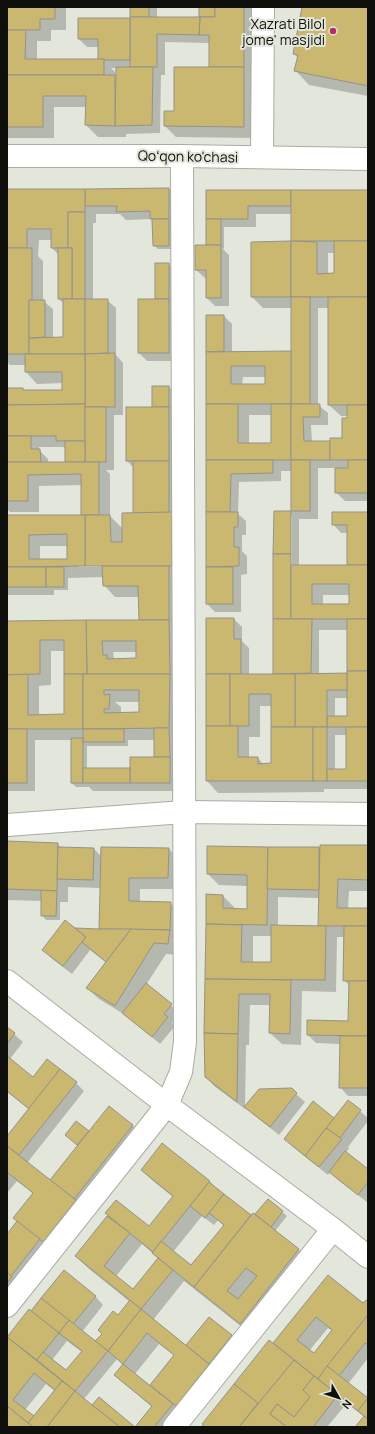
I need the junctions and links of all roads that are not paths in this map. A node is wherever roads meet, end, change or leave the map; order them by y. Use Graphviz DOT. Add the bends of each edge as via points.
graph roads {
  1 [pos="263,7"];
  2 [pos="7,156"];
  3 [pos="182,156"];
  4 [pos="262,157"];
  5 [pos="368,159"];
  6 [pos="184,812"];
  7 [pos="368,814"];
  8 [pos="7,825"];
  9 [pos="7,981"];
  10 [pos="167,1105"];
  11 [pos="333,1229"];
  12 [pos="367,1254"];
  13 [pos="7,1306"];
  14 [pos="174,1427"];
  1 -- 4 [label="street"];
  2 -- 3 [label="street, Qoʻqon ko'chasi"];
  3 -- 4 [label="street, Qoʻqon ko'chasi"];
  3 -- 6 [label="street"];
  4 -- 5 [label="street, Qoʻqon ko'chasi"];
  6 -- 7 [label="street"];
  6 -- 8 [label="street"];
  6 -- 10 [label="street" via="185,1042 181,1072"];
  9 -- 10 [label="street"];
  10 -- 11 [label="street"];
  10 -- 13 [label="street"];
  11 -- 12 [label="street"];
  11 -- 14 [label="street"];
}
